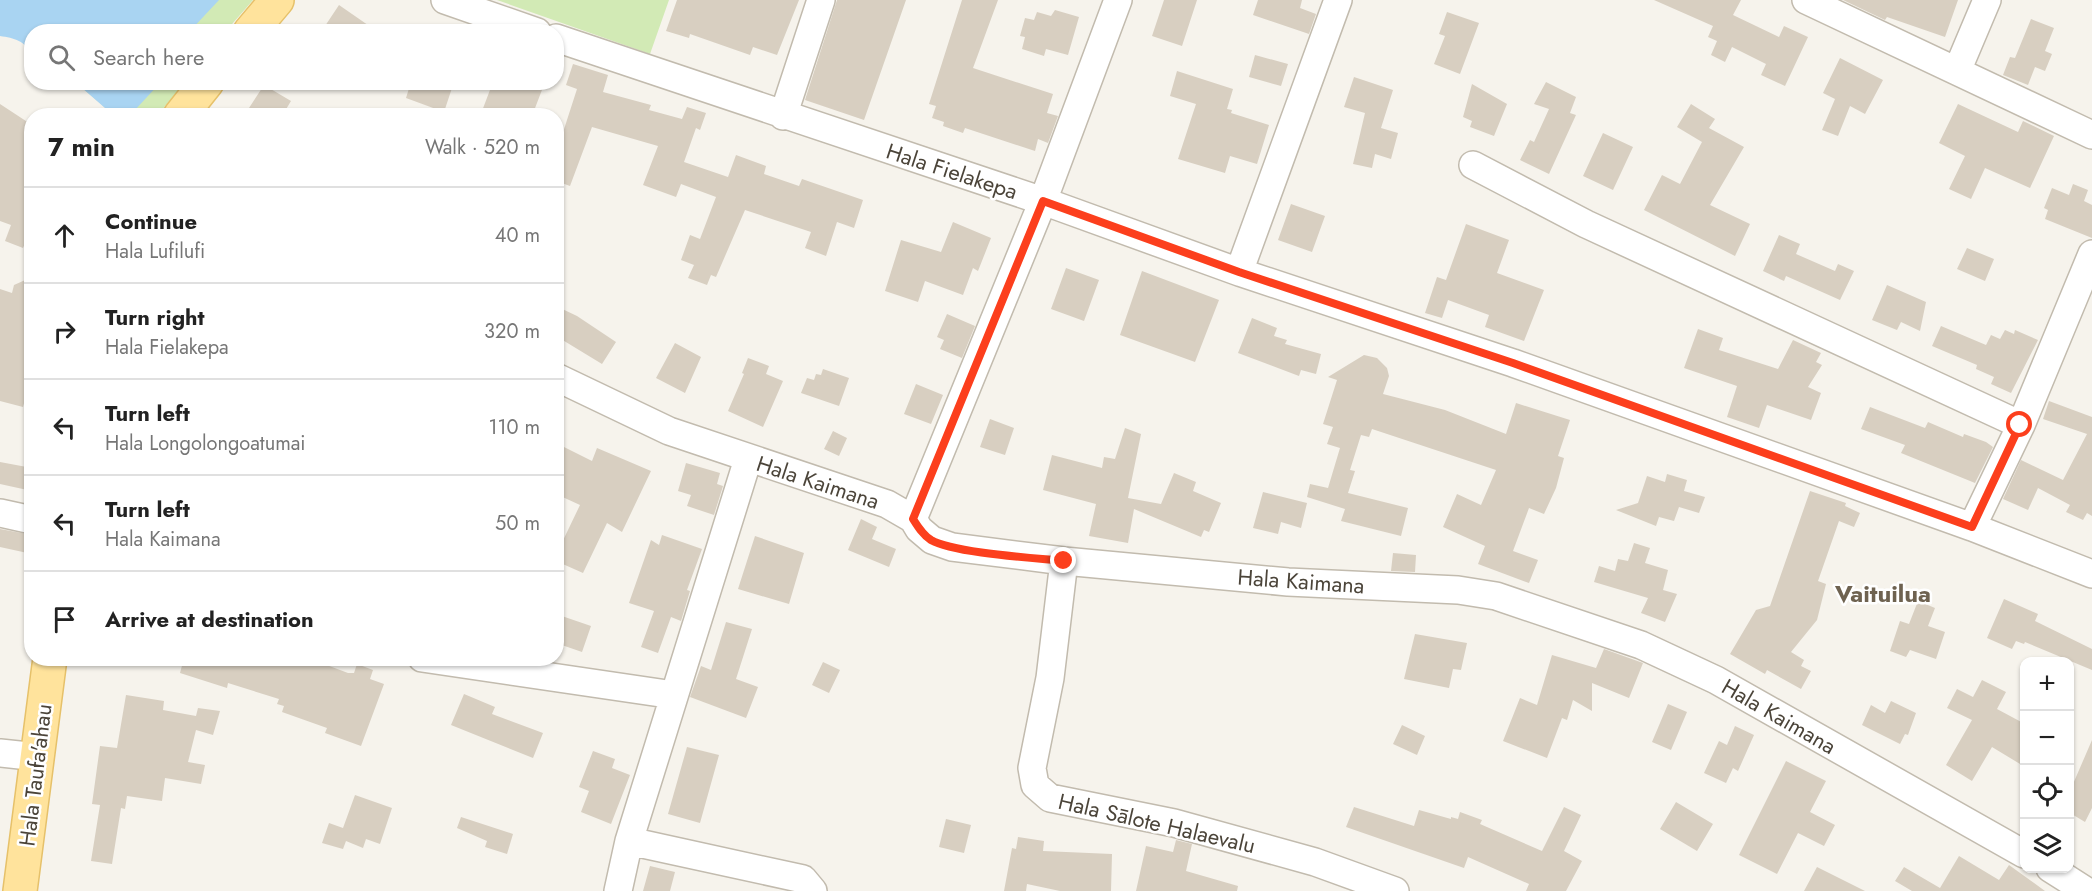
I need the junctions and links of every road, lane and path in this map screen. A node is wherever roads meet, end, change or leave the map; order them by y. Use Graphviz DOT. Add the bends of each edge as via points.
graph roads {
  1 [pos="277,0"];
  2 [pos="445,0"];
  3 [pos="821,0"];
  4 [pos="1118,0"];
  5 [pos="1338,0"];
  6 [pos="1806,0"];
  7 [pos="1987,0"];
  8 [pos="257,24"];
  9 [pos="514,24"];
  10 [pos="564,41"];
  11 [pos="1957,71"];
  12 [pos="201,90"];
  13 [pos="186,108"];
  14 [pos="783,116"];
  15 [pos="2092,135"];
  16 [pos="1473,165"];
  17 [pos="1043,201"];
  18 [pos="2092,254"];
  19 [pos="1239,272"];
  20 [pos="564,382"];
  21 [pos="2020,425"];
  22 [pos="748,459"];
  23 [pos="0,513"];
  24 [pos="24,518"];
  25 [pos="913,519"];
  26 [pos="1972,527"];
  27 [pos="1064,561"];
  28 [pos="2092,574"];
  29 [pos="49,666"];
  30 [pos="476,666"];
  31 [pos="674,695"];
  32 [pos="0,753"];
  33 [pos="38,757"];
  34 [pos="629,841"];
  35 [pos="2020,851"];
  36 [pos="2058,873"];
  37 [pos="1389,890"];
  38 [pos="20,891"];
  39 [pos="618,891"];
  40 [pos="813,891"];
  41 [pos="2086,891"];
  1 -- 8 [label="main road"];
  2 -- 9 [label="street"];
  3 -- 14 [label="street"];
  4 -- 17 [label="street"];
  5 -- 19 [label="street"];
  6 -- 11 [label="street"];
  7 -- 11 [label="street"];
  10 -- 14 [label="street, Hala Fielakepa"];
  11 -- 15 [label="street"];
  12 -- 13 [label="main road"];
  14 -- 17 [label="street, Hala Fielakepa"];
  16 -- 21 [label="street" via="1586,224"];
  17 -- 19 [label="street, Hala Fielakepa"];
  17 -- 25 [label="street"];
  18 -- 21 [label="street"];
  19 -- 26 [label="street, Hala Fielakepa" via="1513,363"];
  20 -- 22 [label="street, Hala Kaimana" via="669,431"];
  21 -- 26 [label="street"];
  22 -- 25 [label="street, Hala Kaimana" via="887,504"];
  22 -- 31 [label="street"];
  23 -- 24 [label="street"];
  25 -- 27 [label="street, Hala Kaimana" via="932,540 952,547"];
  26 -- 28 [label="street, Hala Fielakepa"];
  27 -- 35 [label="street, Hala Kaimana" via="1496,596 1641,645 1716,680"];
  27 -- 37 [label="street, Hala Sālote Halaevalu" via="1050,678 1032,768 1035,785 1050,798 1174,823 1315,862"];
  29 -- 33 [label="main road, Hala Taufa'ahau"];
  30 -- 31 [label="street"];
  31 -- 34 [label="street"];
  32 -- 33 [label="street"];
  33 -- 38 [label="main road, Hala Taufa'ahau"];
  34 -- 39 [label="street"];
  34 -- 40 [label="street" via="803,879"];
  36 -- 41 [label="street"];
}
